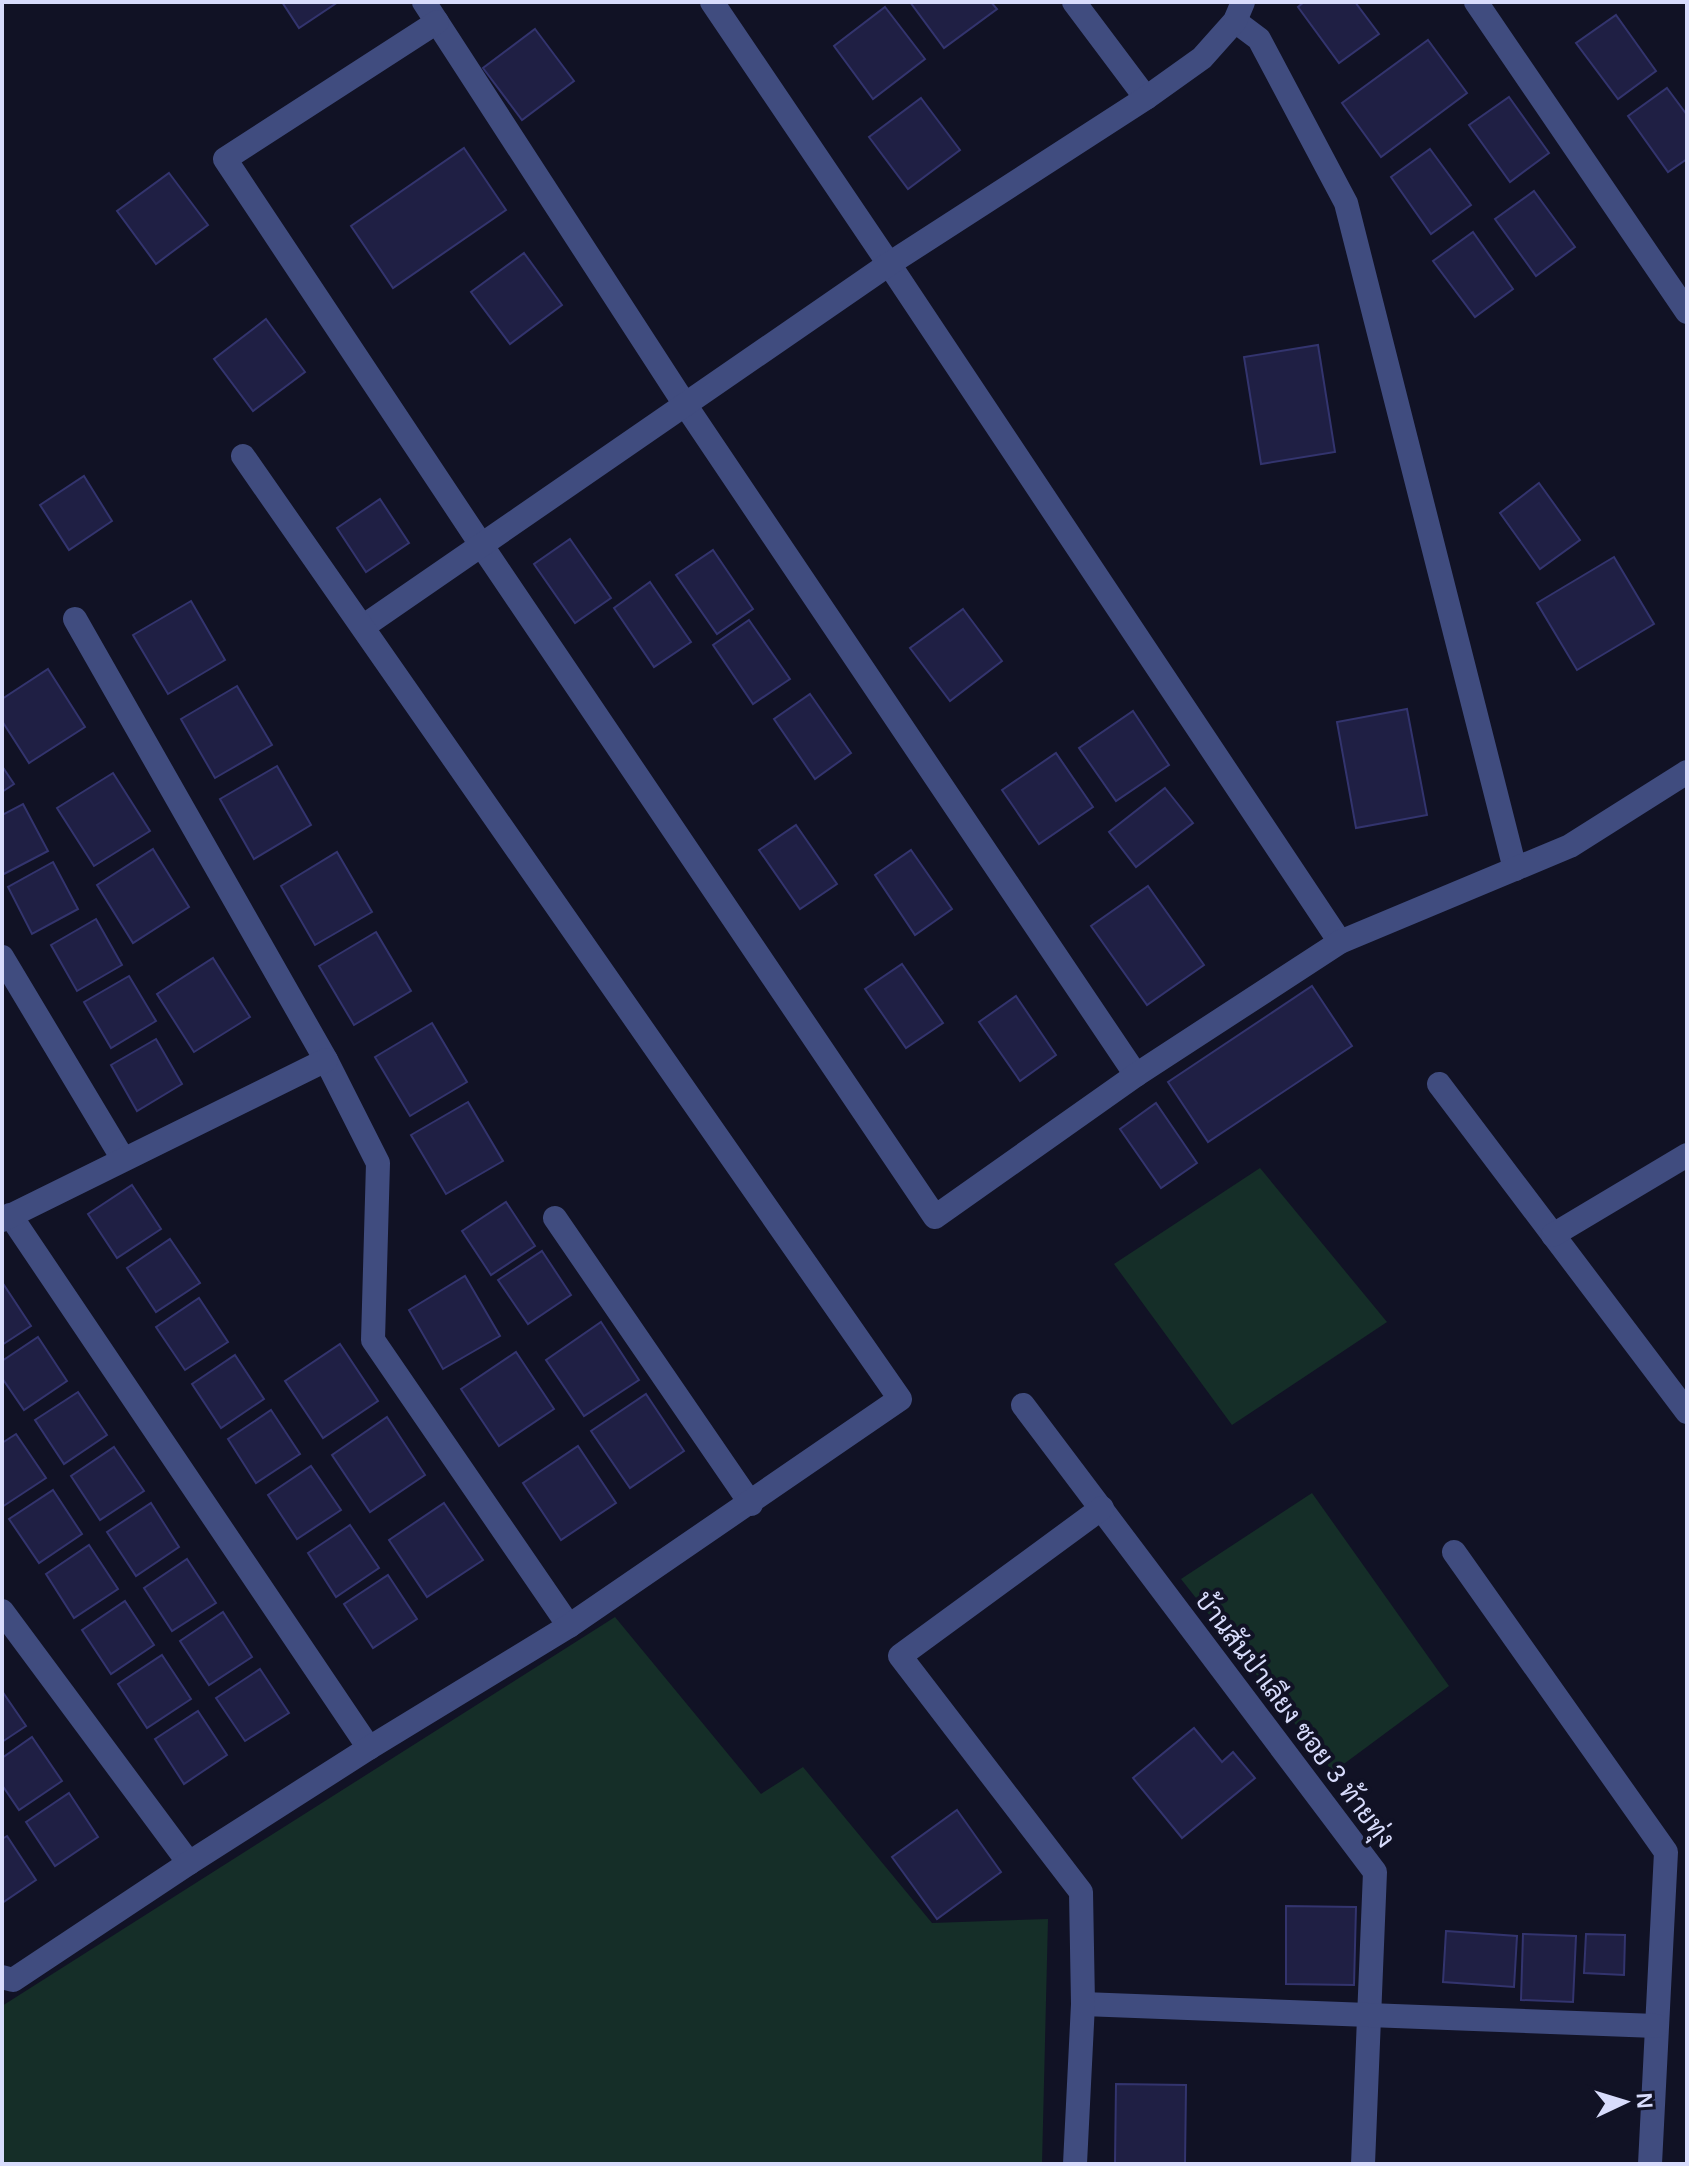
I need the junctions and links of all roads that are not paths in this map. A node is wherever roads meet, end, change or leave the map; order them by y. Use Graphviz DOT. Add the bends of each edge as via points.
graph roads {
  1 [pos="712,2"];
  2 [pos="1074,2"];
  3 [pos="1476,2"];
  4 [pos="1239,11"];
  5 [pos="430,12"];
  6 [pos="1146,98"];
  7 [pos="889,264"];
  8 [pos="1687,312"];
  9 [pos="684,403"];
  10 [pos="243,456"];
  11 [pos="480,543"];
  12 [pos="75,619"];
  13 [pos="364,626"];
  14 [pos="1687,772"];
  15 [pos="1515,869"];
  16 [pos="1340,942"];
  17 [pos="2,957"];
  18 [pos="326,1060"];
  19 [pos="1136,1075"];
  20 [pos="1439,1084"];
  21 [pos="1687,1155"];
  22 [pos="123,1159"];
  23 [pos="6,1218"];
  24 [pos="555,1218"];
  25 [pos="1553,1235"];
  26 [pos="1023,1405"];
  27 [pos="1687,1412"];
  28 [pos="751,1504"];
  29 [pos="1102,1508"];
  30 [pos="1454,1552"];
  31 [pos="2,1611"];
  32 [pos="569,1626"];
  33 [pos="369,1748"];
  34 [pos="189,1863"];
  35 [pos="2,1977"];
  36 [pos="1083,2004"];
  37 [pos="1371,2015"];
  38 [pos="1656,2026"];
  39 [pos="1075,2164"];
  40 [pos="1363,2164"];
  41 [pos="1650,2164"];
  1 -- 7 [label="street"];
  2 -- 6 [label="street"];
  3 -- 8 [label="street"];
  4 -- 6 [label="street" via="1202,58"];
  4 -- 15 [label="street" via="1346,203"];
  5 -- 9 [label="street"];
  5 -- 11 [label="street" via="225,159"];
  6 -- 7 [label="street"];
  7 -- 9 [label="street"];
  7 -- 16 [label="street"];
  9 -- 11 [label="street"];
  9 -- 19 [label="street"];
  10 -- 13 [label="street"];
  11 -- 13 [label="street"];
  11 -- 19 [label="street" via="935,1217"];
  12 -- 18 [label="street"];
  13 -- 28 [label="street" via="900,1399"];
  14 -- 15 [label="street" via="1570,846"];
  15 -- 16 [label="street"];
  16 -- 19 [label="street"];
  17 -- 22 [label="street"];
  18 -- 22 [label="street"];
  18 -- 32 [label="street" via="378,1163 373,1340"];
  20 -- 25 [label="street"];
  21 -- 25 [label="street"];
  22 -- 23 [label="street"];
  23 -- 33 [label="street"];
  24 -- 28 [label="street"];
  25 -- 27 [label="street"];
  26 -- 29 [label="street, บ้านสันป่าเลียง ซอย 3 ท้ายทุ่ง"];
  28 -- 32 [label="street"];
  29 -- 36 [label="street" via="900,1656 1081,1892"];
  29 -- 37 [label="street, บ้านสันป่าเลียง ซอย 3 ท้ายทุ่ง" via="1375,1872"];
  30 -- 38 [label="street" via="1666,1852"];
  31 -- 34 [label="street"];
  32 -- 33 [label="street"];
  33 -- 34 [label="street"];
  34 -- 35 [label="street" via="13,1980"];
  36 -- 37 [label="street"];
  36 -- 39 [label="street"];
  37 -- 38 [label="street"];
  37 -- 40 [label="street, บ้านสันป่าเลียง ซอย 3 ท้ายทุ่ง"];
  38 -- 41 [label="street"];
}
